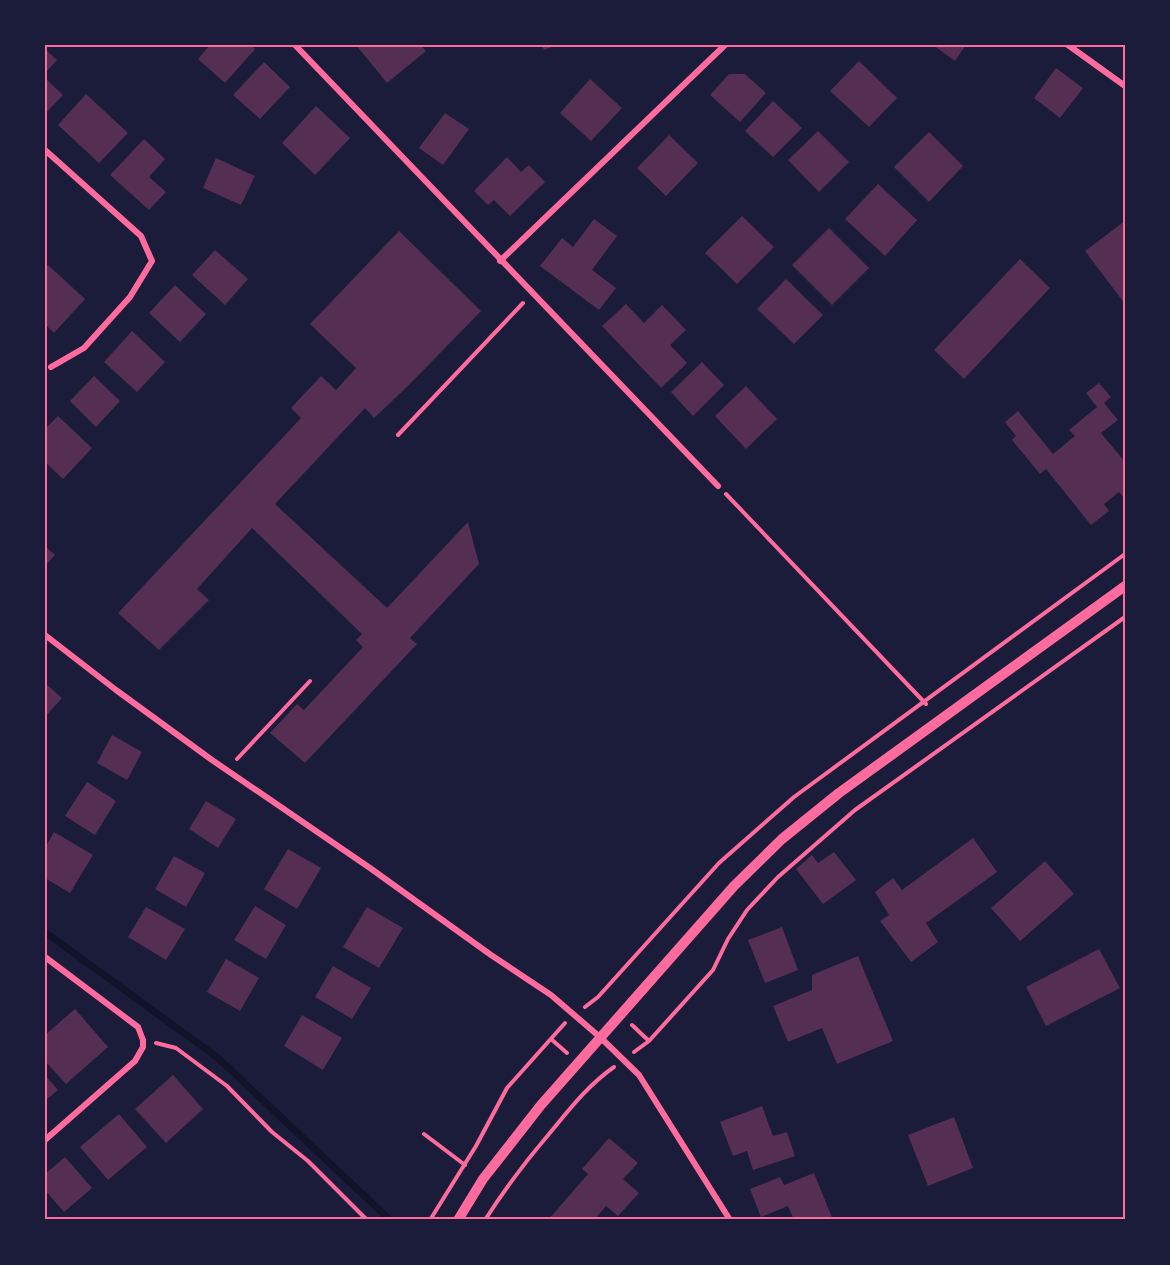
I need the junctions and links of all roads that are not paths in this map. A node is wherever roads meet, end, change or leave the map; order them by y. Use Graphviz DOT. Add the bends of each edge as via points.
graph roads {
  1 [pos="295,45"];
  2 [pos="725,45"];
  3 [pos="1068,45"];
  4 [pos="1125,86"];
  5 [pos="45,150"];
  6 [pos="500,261"];
  7 [pos="51,367"];
  8 [pos="718,486"];
  9 [pos="1125,586"];
  10 [pos="45,635"];
  11 [pos="45,957"];
  12 [pos="601,1038"];
  13 [pos="45,1140"];
  14 [pos="458,1220"];
  15 [pos="730,1220"];
  1 -- 6 [label="street"];
  2 -- 6 [label="street"];
  3 -- 4 [label="street"];
  5 -- 7 [label="street" via="141,236 152,261 130,297 84,348"];
  6 -- 8 [label="street"];
  9 -- 12 [label="street" via="839,793 782,839 734,886"];
  10 -- 12 [label="street" via="227,770 551,995"];
  11 -- 13 [label="street" via="126,1016 138,1027 143,1040 135,1061"];
  12 -- 14 [label="street" via="509,1144"];
  12 -- 15 [label="street" via="639,1075"];
}
